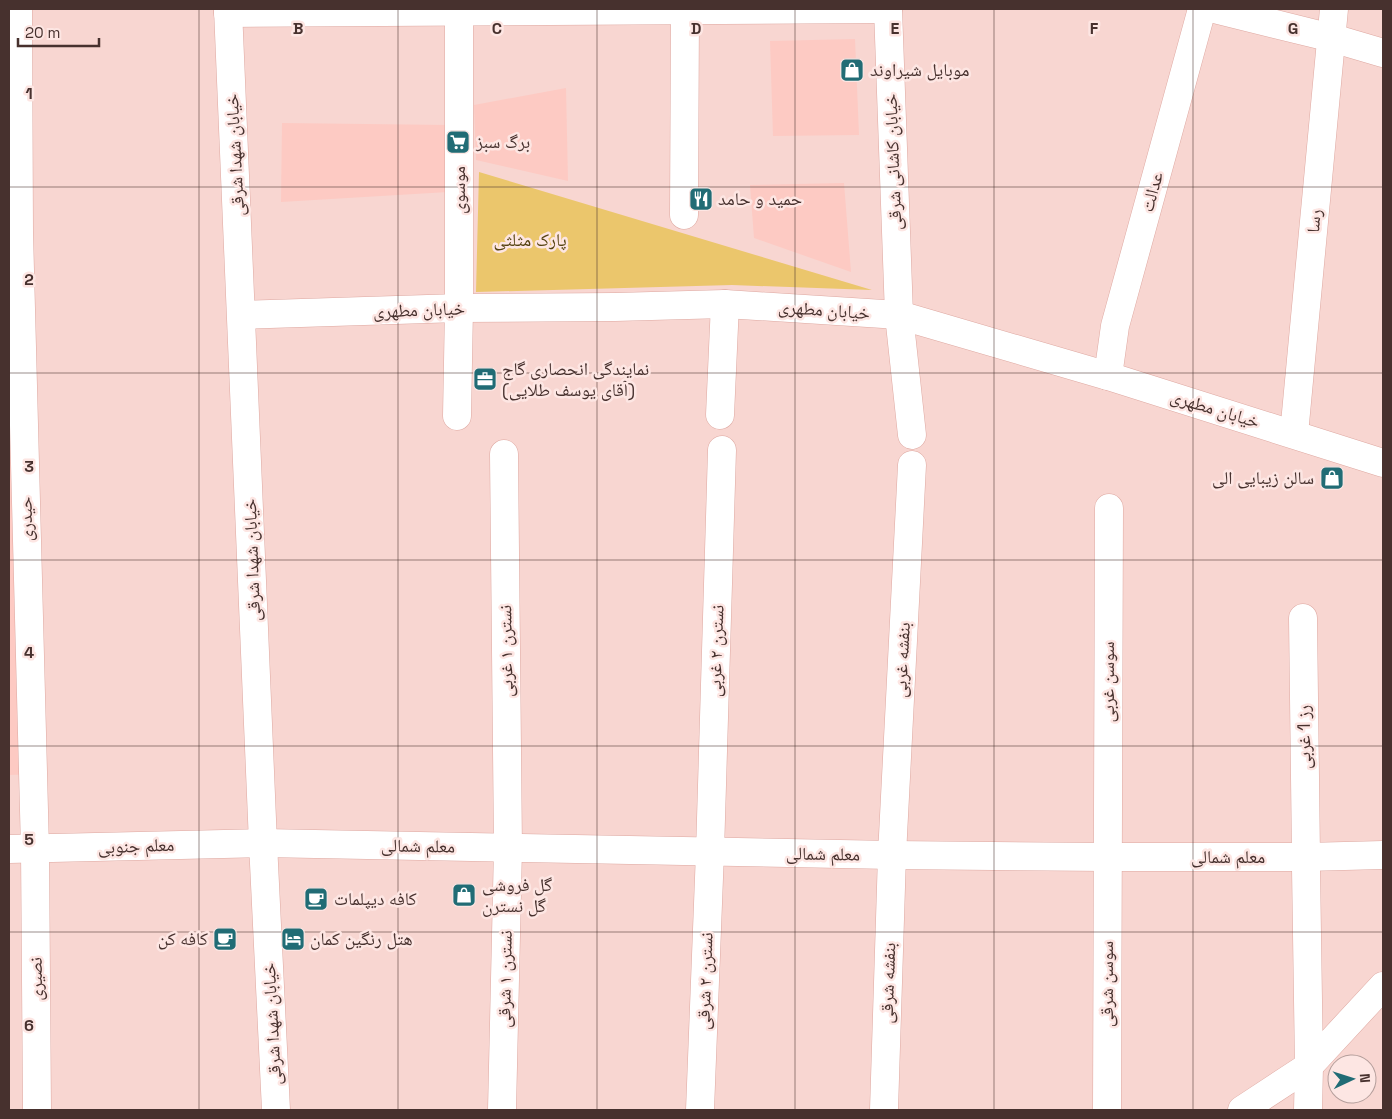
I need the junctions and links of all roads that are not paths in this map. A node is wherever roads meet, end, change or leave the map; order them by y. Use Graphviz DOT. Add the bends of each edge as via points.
graph roads {
  1 [pos="18,9"];
  2 [pos="754,9"];
  3 [pos="888,9"];
  4 [pos="1202,9"];
  5 [pos="1214,9"];
  6 [pos="1334,9"];
  7 [pos="459,10"];
  8 [pos="581,10"];
  9 [pos="228,11"];
  10 [pos="685,11"];
  11 [pos="1332,38"];
  12 [pos="1383,53"];
  13 [pos="684,215"];
  14 [pos="14,232"];
  15 [pos="725,304"];
  16 [pos="459,308"];
  17 [pos="899,315"];
  18 [pos="242,316"];
  19 [pos="1108,376"];
  20 [pos="720,415"];
  21 [pos="457,416"];
  22 [pos="1294,434"];
  23 [pos="912,435"];
  24 [pos="722,450"];
  25 [pos="504,454"];
  26 [pos="1383,464"];
  27 [pos="912,466"];
  28 [pos="1108,508"];
  29 [pos="1303,618"];
  30 [pos="263,842"];
  31 [pos="508,848"];
  32 [pos="22,849"];
  33 [pos="710,852"];
  34 [pos="892,855"];
  35 [pos="1383,856"];
  36 [pos="1107,857"];
  37 [pos="1306,863"];
  38 [pos="1383,986"];
  39 [pos="1309,1066"];
  40 [pos="37,1110"];
  41 [pos="276,1110"];
  42 [pos="502,1110"];
  43 [pos="700,1110"];
  44 [pos="884,1110"];
  45 [pos="1107,1110"];
  46 [pos="1242,1110"];
  47 [pos="1308,1110"];
  1 -- 14 [label="street, حیدری"];
  2 -- 3 [label="street"];
  2 -- 10 [label="street"];
  3 -- 17 [label="street, خیابان کاشانی شرقی"];
  4 -- 19 [label="street, عدالت" via="1114,326"];
  5 -- 11 [label="street"];
  6 -- 11 [label="street, رسا"];
  7 -- 8 [label="street"];
  7 -- 9 [label="street"];
  7 -- 16 [label="street, موسوی"];
  8 -- 10 [label="street"];
  9 -- 18 [label="street, خیابان شهدا شرقی"];
  10 -- 13 [label="street"];
  11 -- 12 [label="street"];
  11 -- 22 [label="street, رسا"];
  14 -- 32 [label="street, حیدری"];
  15 -- 16 [label="street, خیابان مطهری"];
  15 -- 17 [label="street, خیابان مطهری"];
  15 -- 20 [label="street"];
  16 -- 18 [label="street, خیابان مطهری"];
  16 -- 21 [label="street, موسوی"];
  17 -- 19 [label="street, خیابان مطهری"];
  17 -- 23 [label="street"];
  18 -- 30 [label="street, خیابان شهدا شرقی"];
  19 -- 22 [label="street, خیابان مطهری"];
  22 -- 26 [label="street, خیابان مطهری"];
  24 -- 33 [label="street, نسترن ۲ غربی"];
  25 -- 31 [label="street, نسترن ۱ غربی"];
  27 -- 34 [label="street, بنفشه غربی"];
  28 -- 36 [label="street, سوسن غربی"];
  29 -- 37 [label="street, رز 1 غربی"];
  30 -- 31 [label="street, معلم شمالی"];
  30 -- 32 [label="street, معلم جنوبی"];
  30 -- 41 [label="street, خیابان شهدا شرقی"];
  31 -- 33 [label="street, معلم شمالی"];
  31 -- 42 [label="street, نسترن ۱ شرقی"];
  32 -- 40 [label="street, نصیری"];
  33 -- 34 [label="street, معلم شمالی"];
  33 -- 43 [label="street, نسترن ۲ شرقی"];
  34 -- 36 [label="street, معلم شمالی"];
  34 -- 44 [label="street, بنفشه شرقی"];
  35 -- 37 [label="street, معلم شمالی"];
  36 -- 37 [label="street, معلم شمالی"];
  36 -- 45 [label="street, سوسن شرقی"];
  37 -- 39 [label="street, رز 1 غربی"];
  38 -- 39 [label="street"];
  39 -- 46 [label="street"];
  39 -- 47 [label="street, رز 1 غربی"];
}
